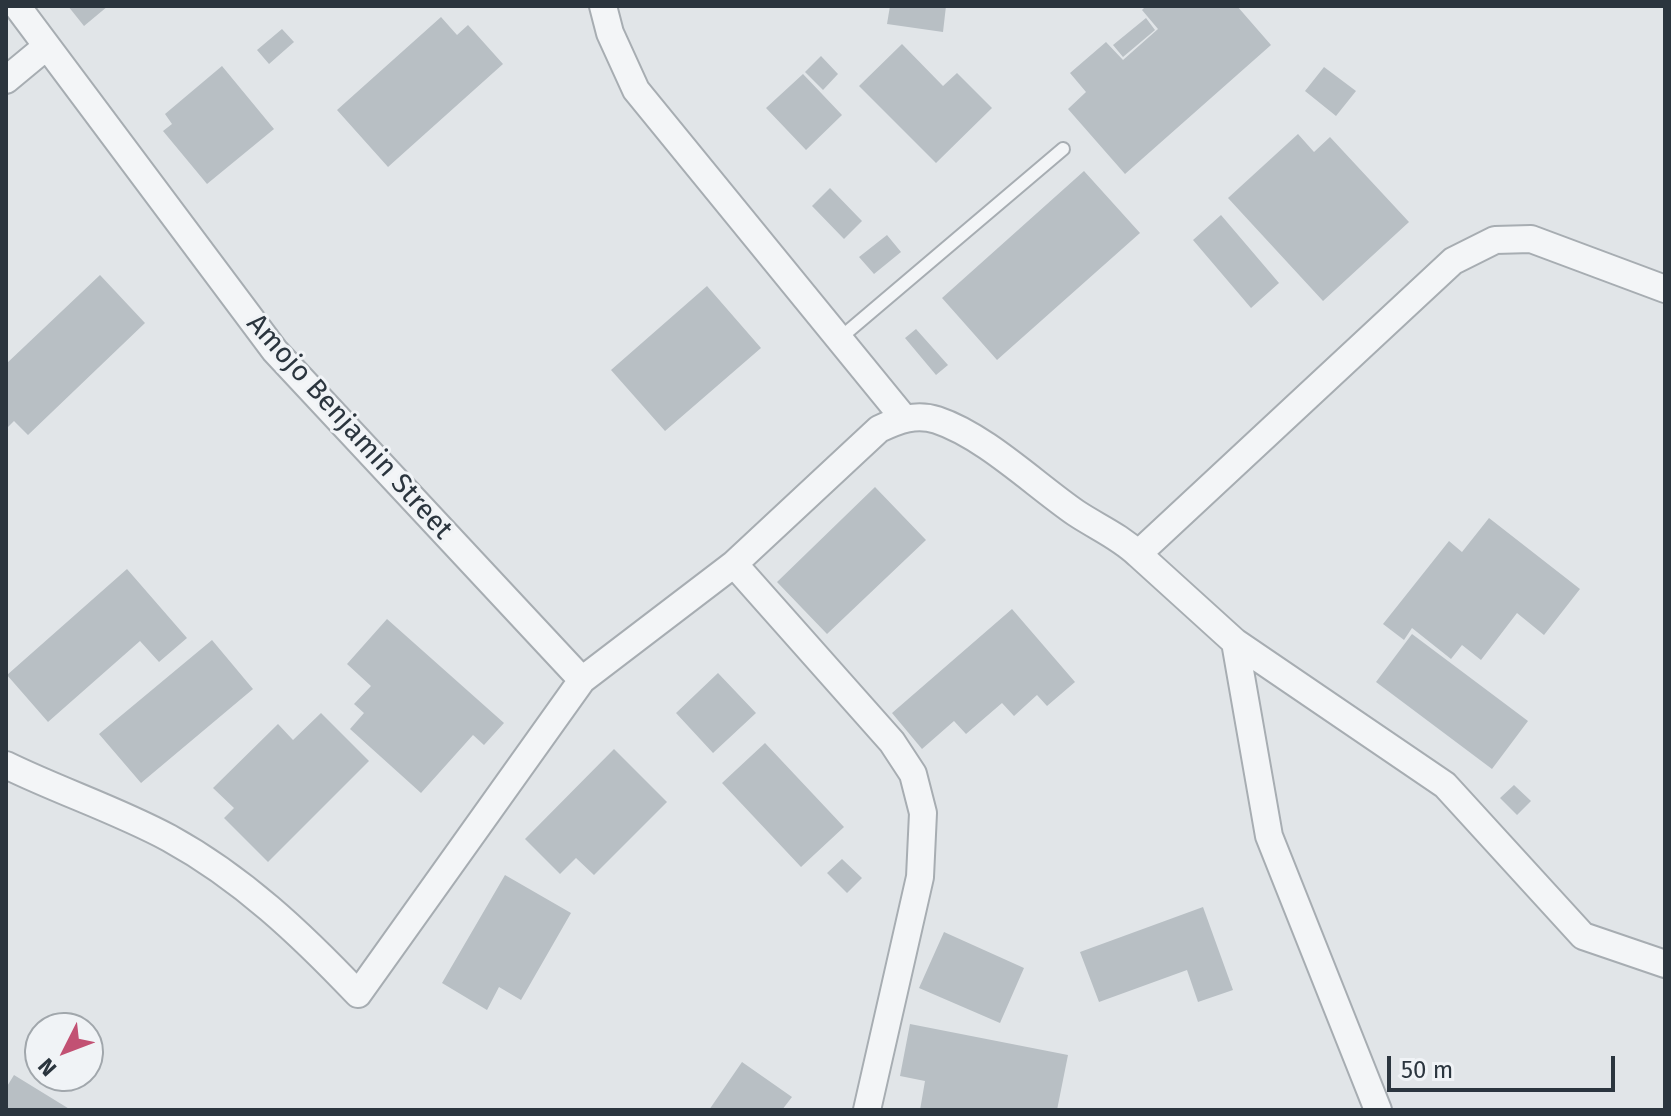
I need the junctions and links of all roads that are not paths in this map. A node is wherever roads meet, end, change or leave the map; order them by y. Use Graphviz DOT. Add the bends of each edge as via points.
graph roads {
  1 [pos="17,6"];
  2 [pos="603,6"];
  3 [pos="47,46"];
  4 [pos="6,80"];
  5 [pos="1063,149"];
  6 [pos="1665,289"];
  7 [pos="839,339"];
  8 [pos="903,417"];
  9 [pos="1138,554"];
  10 [pos="734,564"];
  11 [pos="1235,642"];
  12 [pos="582,680"];
  13 [pos="6,765"];
  14 [pos="1665,964"];
  15 [pos="867,1110"];
  16 [pos="1378,1110"];
  1 -- 3 [label="street, Amojo Benjamin Street"];
  2 -- 7 [label="street" via="636,90"];
  3 -- 4 [label="street"];
  3 -- 12 [label="street, Amojo Benjamin Street" via="275,351"];
  5 -- 7 [label="lane"];
  6 -- 9 [label="street" via="1531,239 1495,240 1453,261"];
  7 -- 8 [label="street"];
  8 -- 9 [label="street" via="935,419 964,432"];
  8 -- 10 [label="street" via="879,429"];
  9 -- 11 [label="street"];
  10 -- 12 [label="street"];
  10 -- 15 [label="street" via="892,742 913,774 923,813 920,877"];
  11 -- 14 [label="street" via="1445,785 1583,936"];
  11 -- 16 [label="street" via="1269,836"];
  12 -- 13 [label="street" via="358,994 290,924 237,882 169,838"];
}
